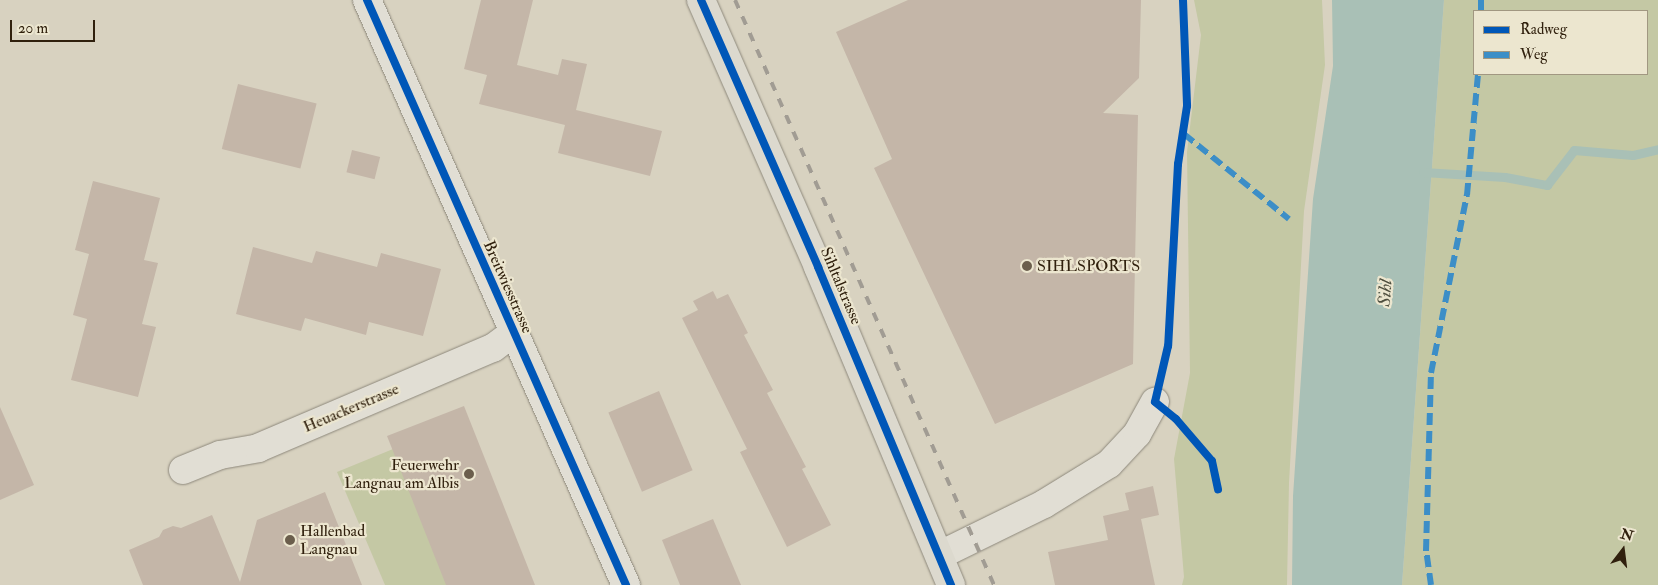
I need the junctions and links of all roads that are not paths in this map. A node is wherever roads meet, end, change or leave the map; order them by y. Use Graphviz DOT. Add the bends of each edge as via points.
graph roads {
  1 [pos="367,0"];
  2 [pos="701,0"];
  3 [pos="514,332"];
  4 [pos="1156,402"];
  5 [pos="183,470"];
  6 [pos="940,555"];
  7 [pos="626,585"];
  8 [pos="951,585"];
  1 -- 3 [label="street, Breitwiesstrasse"];
  2 -- 6 [label="main road, Sihltalstrasse"];
  3 -- 5 [label="street, Heuackerstrasse" via="493,348 267,444"];
  3 -- 7 [label="street, Breitwiesstrasse"];
  4 -- 6 [label="street" via="1138,434 1109,464 1044,504"];
  6 -- 8 [label="main road, Sihltalstrasse"];
}
